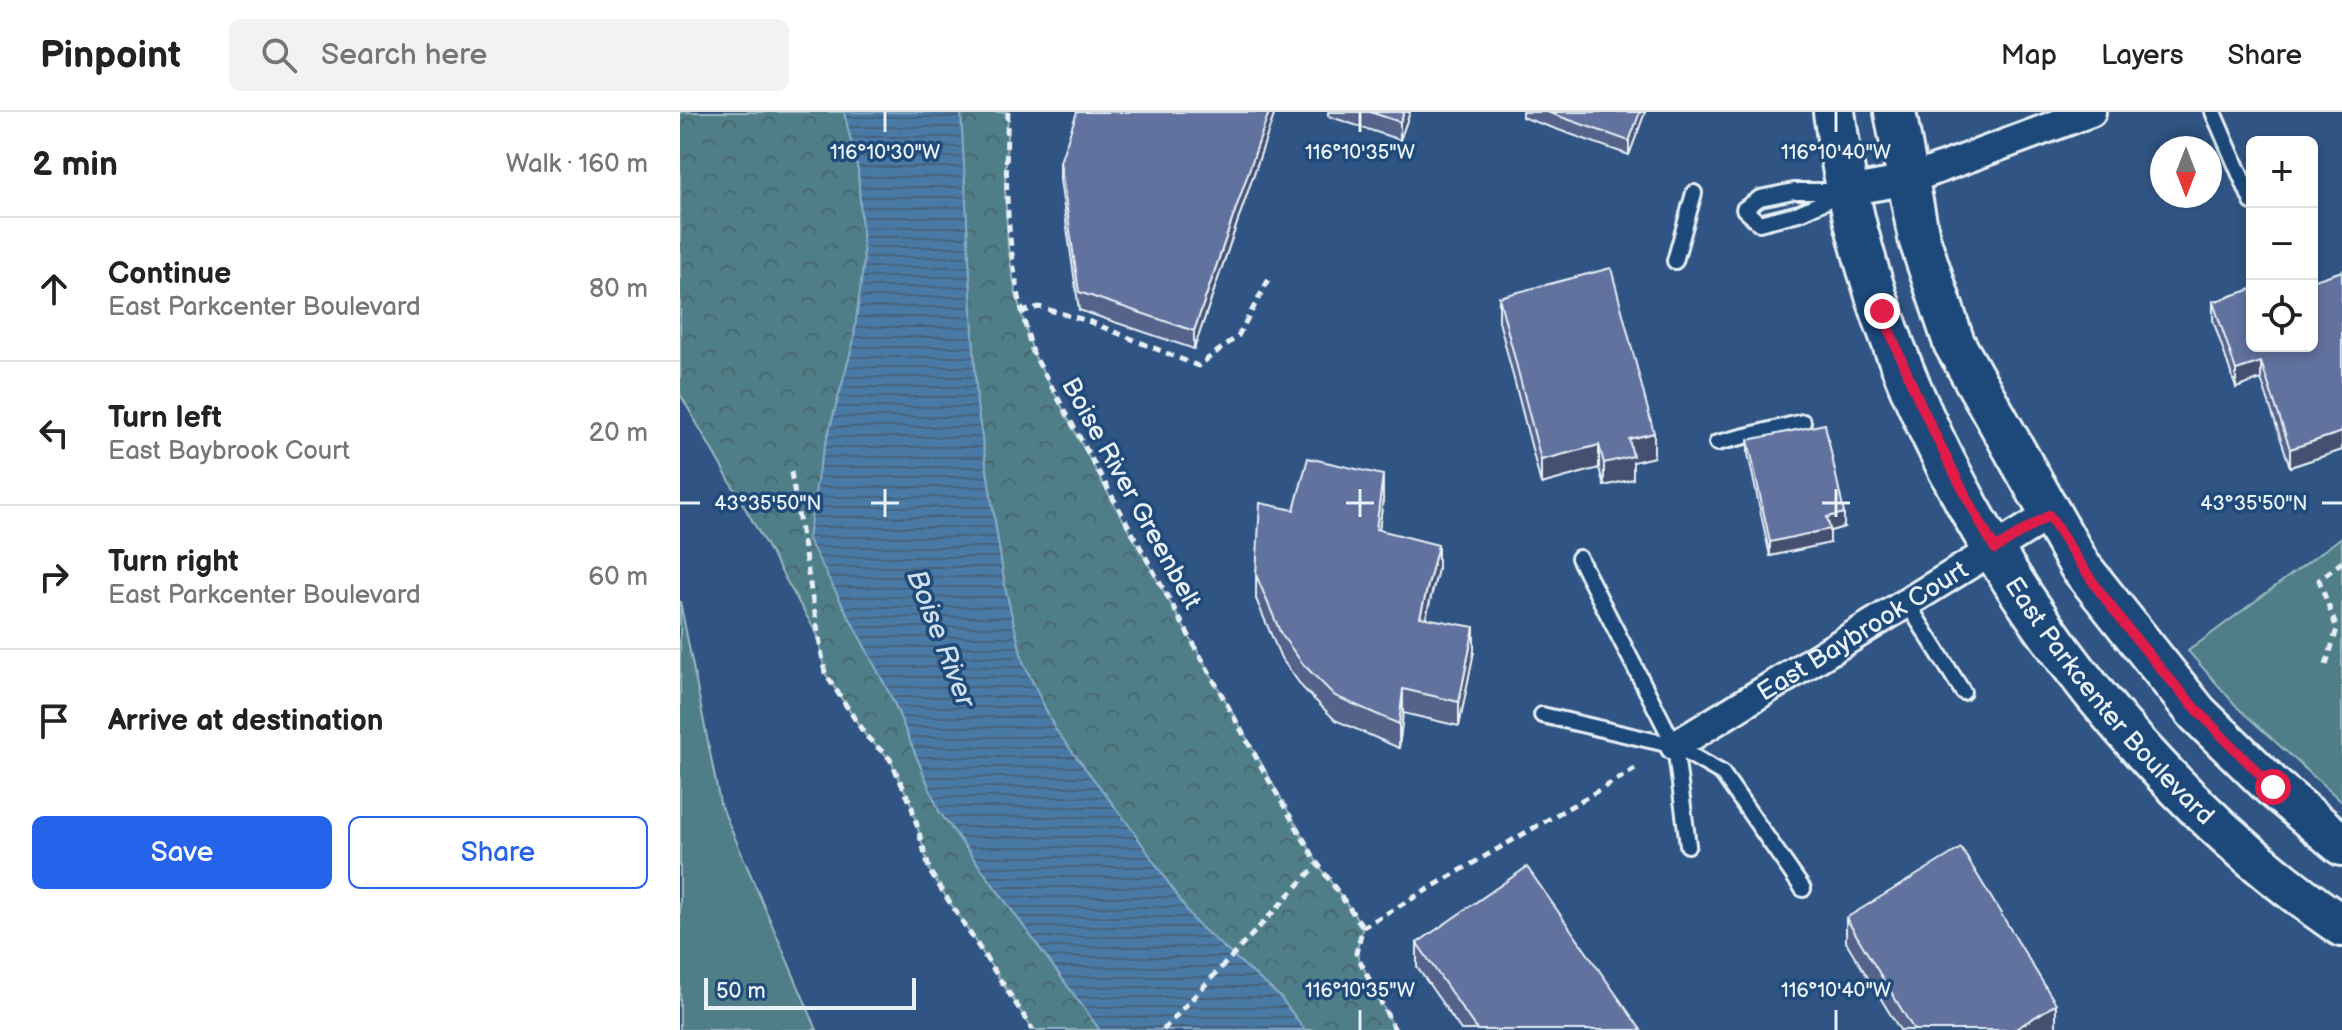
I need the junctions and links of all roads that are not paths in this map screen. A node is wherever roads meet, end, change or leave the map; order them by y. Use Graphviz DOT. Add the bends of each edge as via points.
graph roads {
  1 [pos="1834,112"];
  2 [pos="1895,112"];
  3 [pos="2091,112"];
  4 [pos="2213,112"];
  5 [pos="1908,180"];
  6 [pos="2246,188"];
  7 [pos="1848,191"];
  8 [pos="1694,193"];
  9 [pos="1675,261"];
  10 [pos="1803,422"];
  11 [pos="1717,443"];
  12 [pos="2049,515"];
  13 [pos="1995,549"];
  14 [pos="1579,558"];
  15 [pos="1907,603"];
  16 [pos="1963,692"];
  17 [pos="1542,715"];
  18 [pos="1675,746"];
  19 [pos="1688,845"];
  20 [pos="2342,845"];
  21 [pos="1803,889"];
  22 [pos="2342,926"];
  1 -- 7 [label="main road, East Parkcenter Boulevard"];
  2 -- 5 [label="main road, East Parkcenter Boulevard"];
  3 -- 5 [label="street"];
  4 -- 6 [label="lane"];
  5 -- 7 [label="street"];
  5 -- 12 [label="main road, East Parkcenter Boulevard" via="1919,238 1954,343"];
  7 -- 7 [label="lane" via="1794,191 1760,198 1744,209 1759,223 1799,213"];
  7 -- 13 [label="main road, East Parkcenter Boulevard" via="1907,377"];
  8 -- 9 [label="lane"];
  10 -- 11 [label="lane"];
  12 -- 13 [label="street, East Baybrook Court"];
  12 -- 20 [label="main road, East Parkcenter Boulevard" via="2080,566 2174,688 2273,787"];
  13 -- 15 [label="street, East Baybrook Court"];
  13 -- 22 [label="main road, East Parkcenter Boulevard" via="2099,701 2162,770 2266,868"];
  14 -- 18 [label="lane"];
  15 -- 16 [label="lane"];
  15 -- 18 [label="street, East Baybrook Court"];
  17 -- 18 [label="lane"];
  18 -- 19 [label="lane"];
  18 -- 21 [label="lane" via="1722,773"];
}
